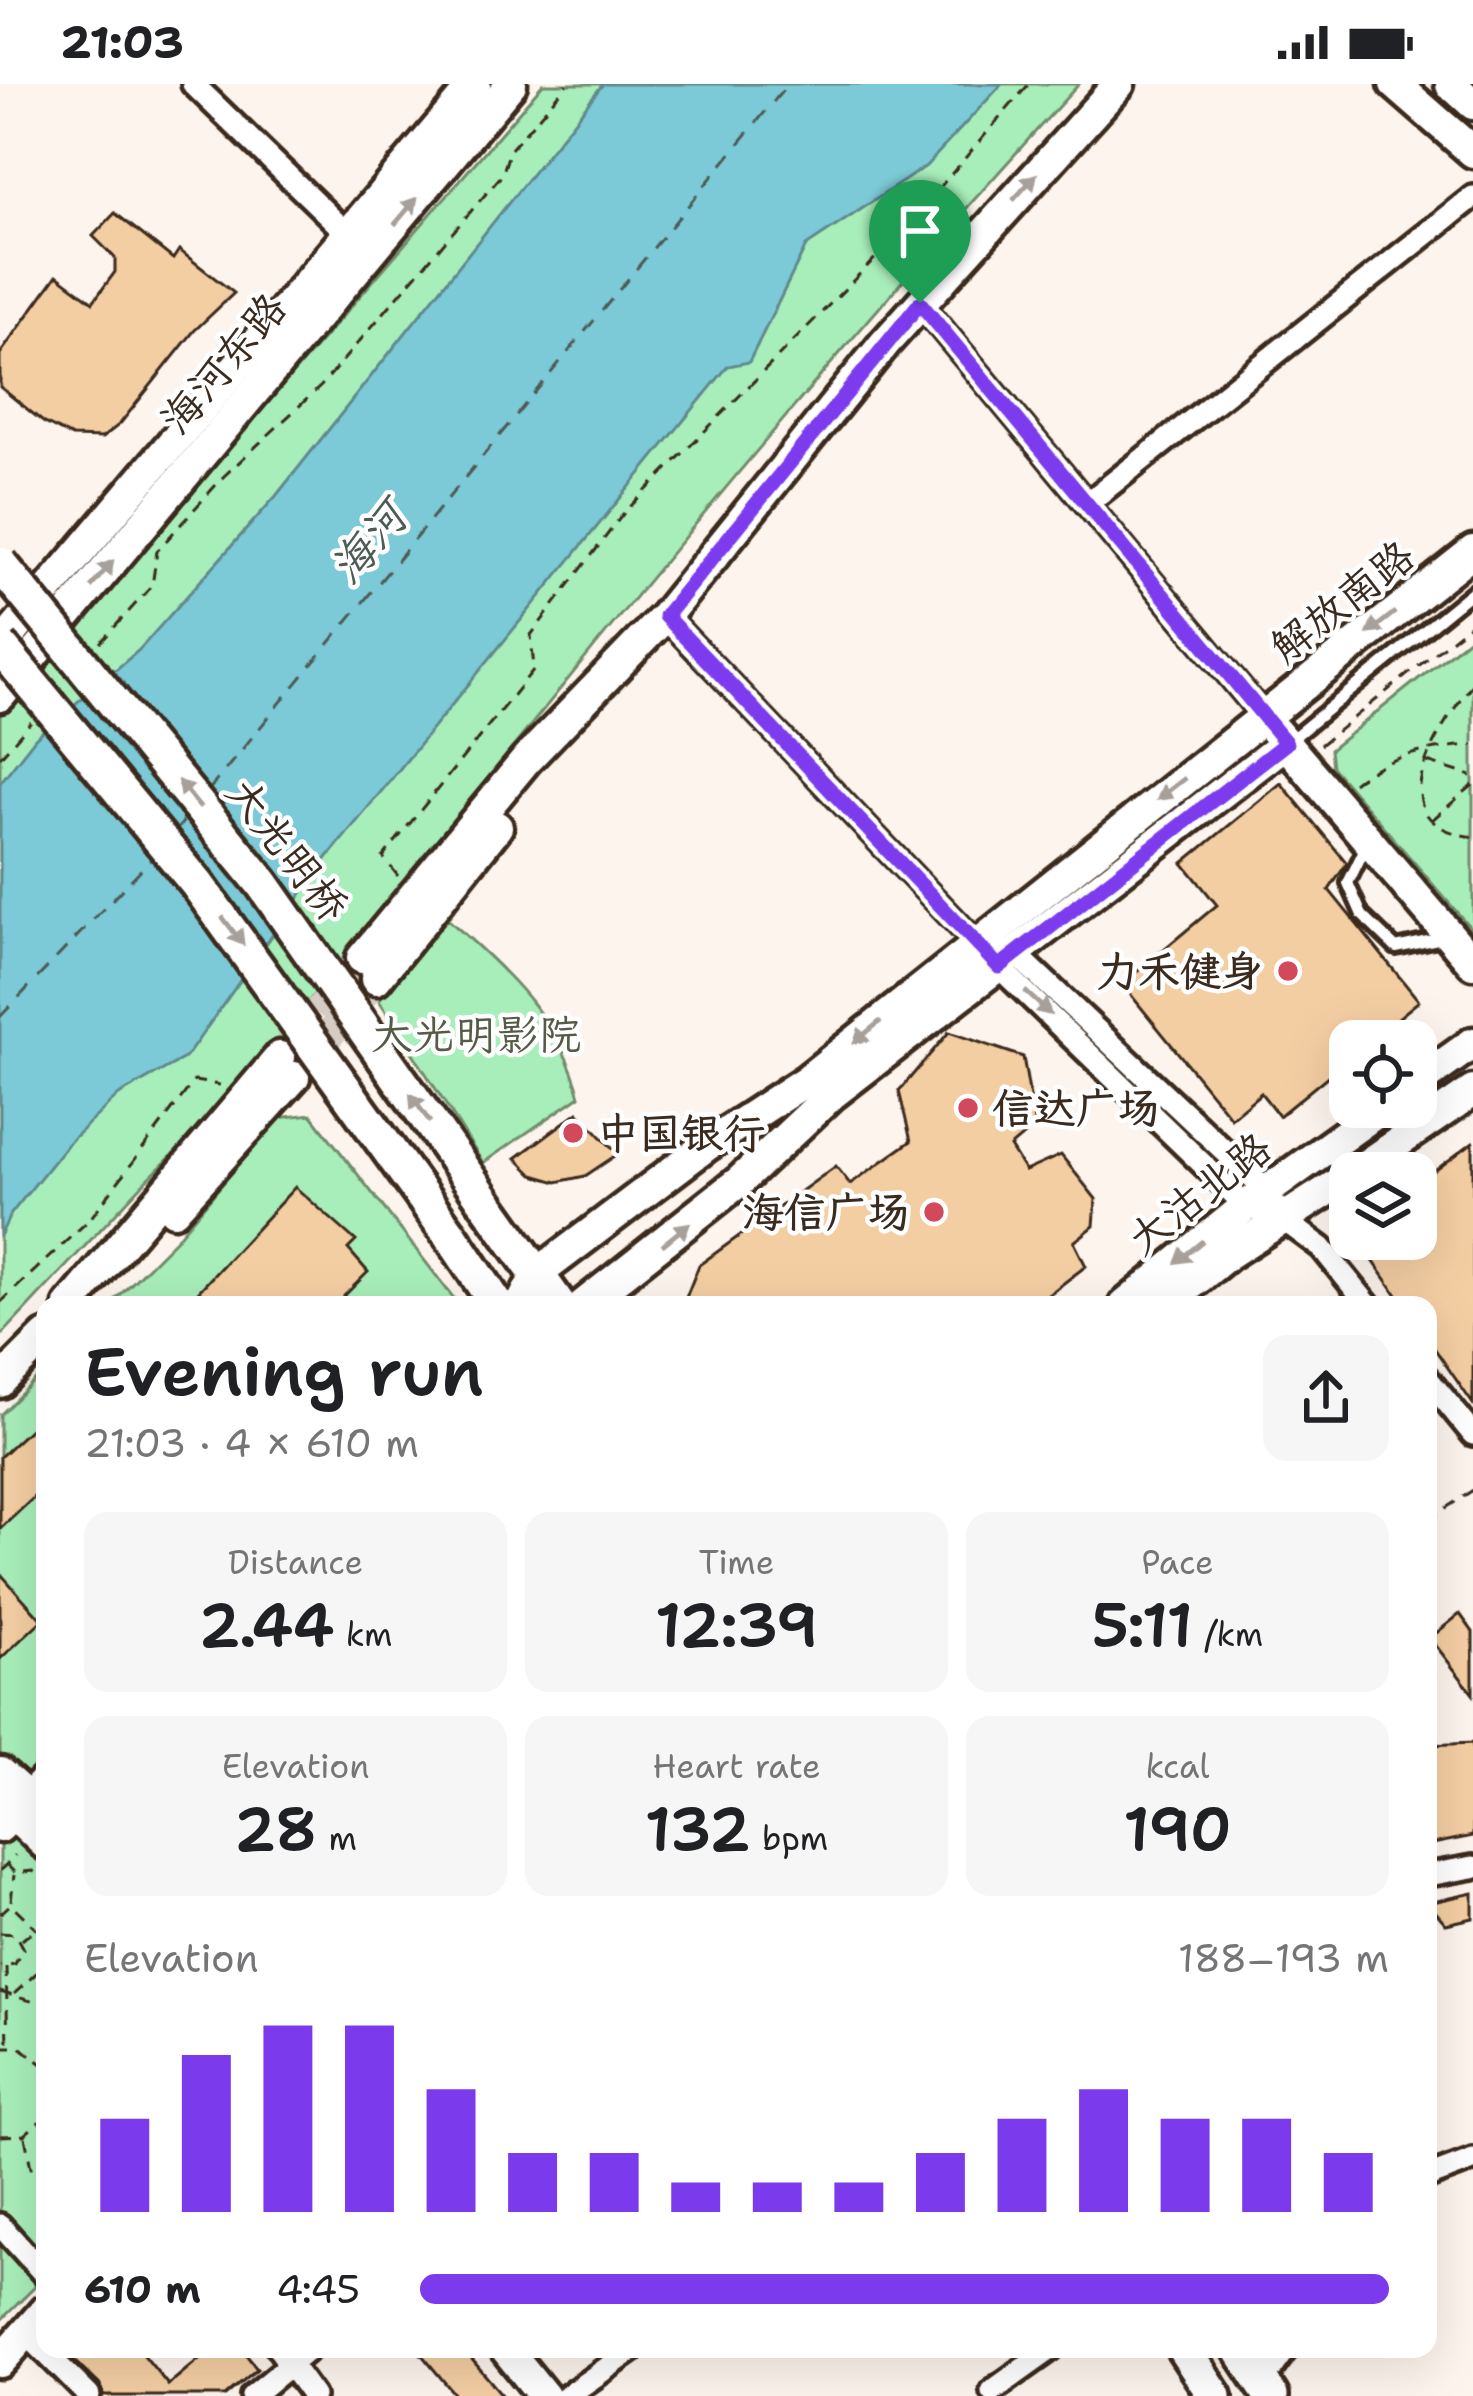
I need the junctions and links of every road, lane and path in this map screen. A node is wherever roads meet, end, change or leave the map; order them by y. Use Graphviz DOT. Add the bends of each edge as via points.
graph roads {
  1 [pos="193,84"];
  2 [pos="475,84"];
  3 [pos="511,84"];
  4 [pos="567,84"];
  5 [pos="1029,84"];
  6 [pos="1119,84"];
  7 [pos="1395,84"];
  8 [pos="1420,84"];
  9 [pos="1451,84"];
  10 [pos="1473,104"];
  11 [pos="1473,129"];
  12 [pos="1473,152"];
  13 [pos="1473,197"];
  14 [pos="358,243"];
  15 [pos="920,303"];
  16 [pos="1089,502"];
  17 [pos="1473,551"];
  18 [pos="0,564"];
  19 [pos="152,586"];
  20 [pos="1473,591"];
  21 [pos="665,616"];
  22 [pos="1473,622"];
  23 [pos="0,646"];
  24 [pos="1473,683"];
  25 [pos="0,696"];
  26 [pos="1264,717"];
  27 [pos="1472,746"];
  28 [pos="1432,748"];
  29 [pos="1293,752"];
  30 [pos="1473,754"];
  31 [pos="1426,762"];
  32 [pos="1473,778"];
  33 [pos="1333,800"];
  34 [pos="1431,821"];
  35 [pos="1473,837"];
  36 [pos="1369,841"];
  37 [pos="401,878"];
  38 [pos="1449,935"];
  39 [pos="977,940"];
  40 [pos="1008,960"];
  41 [pos="1473,963"];
  42 [pos="369,969"];
  43 [pos="1473,1043"];
  44 [pos="1437,1069"];
  45 [pos="232,1087"];
  46 [pos="1473,1091"];
  47 [pos="1355,1128"];
  48 [pos="1384,1152"];
  49 [pos="1329,1190"];
  50 [pos="1257,1198"];
  51 [pos="1284,1220"];
  52 [pos="537,1274"];
  53 [pos="78,1296"];
  54 [pos="93,1296"];
  55 [pos="490,1296"];
  56 [pos="526,1296"];
  57 [pos="553,1296"];
  58 [pos="595,1296"];
  59 [pos="1136,1296"];
  60 [pos="1177,1296"];
  61 [pos="1361,1296"];
  62 [pos="0,1304"];
  63 [pos="36,1346"];
  64 [pos="0,1382"];
  65 [pos="1437,1390"];
  66 [pos="1473,1434"];
  67 [pos="1473,1490"];
  68 [pos="1437,1514"];
  69 [pos="0,1772"];
  70 [pos="24,1817"];
  71 [pos="6,1864"];
  72 [pos="1473,1867"];
  73 [pos="0,1871"];
  74 [pos="1437,1873"];
  75 [pos="15,1874"];
  76 [pos="36,1874"];
  77 [pos="11,1904"];
  78 [pos="0,1914"];
  79 [pos="36,1928"];
  80 [pos="0,1933"];
  81 [pos="21,1941"];
  82 [pos="3,1966"];
  83 [pos="36,1971"];
  84 [pos="6,1993"];
  85 [pos="36,2002"];
  86 [pos="8,2046"];
  87 [pos="0,2047"];
  88 [pos="36,2058"];
  89 [pos="36,2125"];
  90 [pos="24,2135"];
  91 [pos="0,2136"];
  92 [pos="1473,2160"];
  93 [pos="36,2166"];
  94 [pos="1437,2174"];
  95 [pos="0,2225"];
  96 [pos="36,2265"];
  97 [pos="35,2322"];
  98 [pos="61,2358"];
  99 [pos="290,2358"];
  100 [pos="296,2358"];
  101 [pos="513,2358"];
  102 [pos="538,2358"];
  103 [pos="621,2358"];
  104 [pos="1038,2358"];
  105 [pos="1190,2358"];
  106 [pos="1246,2358"];
  107 [pos="1282,2358"];
  108 [pos="0,2362"];
  109 [pos="1266,2389"];
  110 [pos="992,2391"];
  111 [pos="89,2396"];
  112 [pos="253,2396"];
  113 [pos="313,2396"];
  114 [pos="544,2396"];
  115 [pos="568,2396"];
  116 [pos="1215,2396"];
  1 -- 14 [label="street"];
  2 -- 14 [label="main road, 海河东路"];
  14 -- 3 [label="main road, 海河东路, one-way"];
  4 -- 19 [label="path" via="511,150 502,175 321,386 158,551"];
  5 -- 37 [label="path" via="903,230 597,546 531,635 534,669 383,857"];
  15 -- 6 [label="main road, one-way"];
  7 -- 12 [label="main road"];
  8 -- 11 [label="main road"];
  9 -- 10 [label="main road"];
  13 -- 16 [label="street"];
  14 -- 23 [label="main road, 海河东路"];
  25 -- 14 [label="main road, 海河东路, one-way"];
  15 -- 16 [label="street"];
  15 -- 21 [label="main road"];
  16 -- 26 [label="street"];
  17 -- 26 [label="main road, 解放南路, one-way"];
  52 -- 18 [label="main road, 大光明桥, one-way, bridge" via="262,883"];
  20 -- 29 [label="lane, 解放南路"];
  21 -- 39 [label="street"];
  21 -- 42 [label="main road" via="567,722 538,775"];
  22 -- 29 [label="path"];
  23 -- 55 [label="main road, one-way, bridge" via="197,884"];
  24 -- 28 [label="path"];
  26 -- 29 [label="main road"];
  26 -- 39 [label="main road, 解放南路, one-way"];
  27 -- 28 [label="path"];
  27 -- 30 [label="path"];
  28 -- 31 [label="path"];
  28 -- 33 [label="path" via="1362,776"];
  29 -- 33 [label="main road"];
  29 -- 40 [label="main road"];
  31 -- 32 [label="path"];
  31 -- 34 [label="path" via="1418,788"];
  32 -- 34 [label="path"];
  33 -- 36 [label="main road"];
  34 -- 35 [label="path"];
  36 -- 38 [label="main road"];
  36 -- 38 [label="lane" via="1348,883 1361,915 1396,948"];
  38 -- 41 [label="main road"];
  39 -- 40 [label="street"];
  39 -- 52 [label="main road, 解放南路, one-way" via="807,1080"];
  40 -- 50 [label="street"];
  58 -- 40 [label="main road, one-way" via="741,1180 831,1095"];
  43 -- 44 [label="main road"];
  45 -- 62 [label="path" via="194,1081 90,1219"];
  46 -- 48 [label="main road, 大沽北路"];
  47 -- 50 [label="main road, 大沽北路"];
  49 -- 51 [label="main road, 大沽北路"];
  50 -- 51 [label="street"];
  50 -- 59 [label="main road, 大沽北路, one-way"];
  51 -- 60 [label="main road, 大沽北路"];
  51 -- 61 [label="street" via="1322,1248"];
  52 -- 56 [label="main road"];
  52 -- 57 [label="main road, 大光明桥"];
  53 -- 54 [label="main road" via="287,1067"];
  63 -- 64 [label="main road"];
  65 -- 66 [label="street"];
  67 -- 68 [label="path"];
  69 -- 70 [label="main road"];
  70 -- 71 [label="path"];
  71 -- 73 [label="path"];
  71 -- 75 [label="path"];
  72 -- 74 [label="street"];
  75 -- 76 [label="path"];
  75 -- 77 [label="path"];
  77 -- 78 [label="path"];
  77 -- 79 [label="path"];
  79 -- 81 [label="path"];
  80 -- 81 [label="path"];
  81 -- 82 [label="path" via="21,1958"];
  82 -- 84 [label="path"];
  83 -- 84 [label="path"];
  84 -- 85 [label="path"];
  84 -- 86 [label="path"];
  86 -- 87 [label="path"];
  86 -- 88 [label="path"];
  89 -- 90 [label="path"];
  90 -- 91 [label="path"];
  90 -- 93 [label="path"];
  92 -- 94 [label="street"];
  95 -- 96 [label="street"];
  97 -- 108 [label="main road"];
  98 -- 111 [label="street"];
  99 -- 112 [label="street"];
  100 -- 113 [label="street"];
  101 -- 114 [label="main road"];
  102 -- 115 [label="main road"];
  103 -- 115 [label="street"];
  104 -- 110 [label="street"];
  105 -- 116 [label="main road"];
  106 -- 109 [label="main road"];
  107 -- 109 [label="street"];
}
